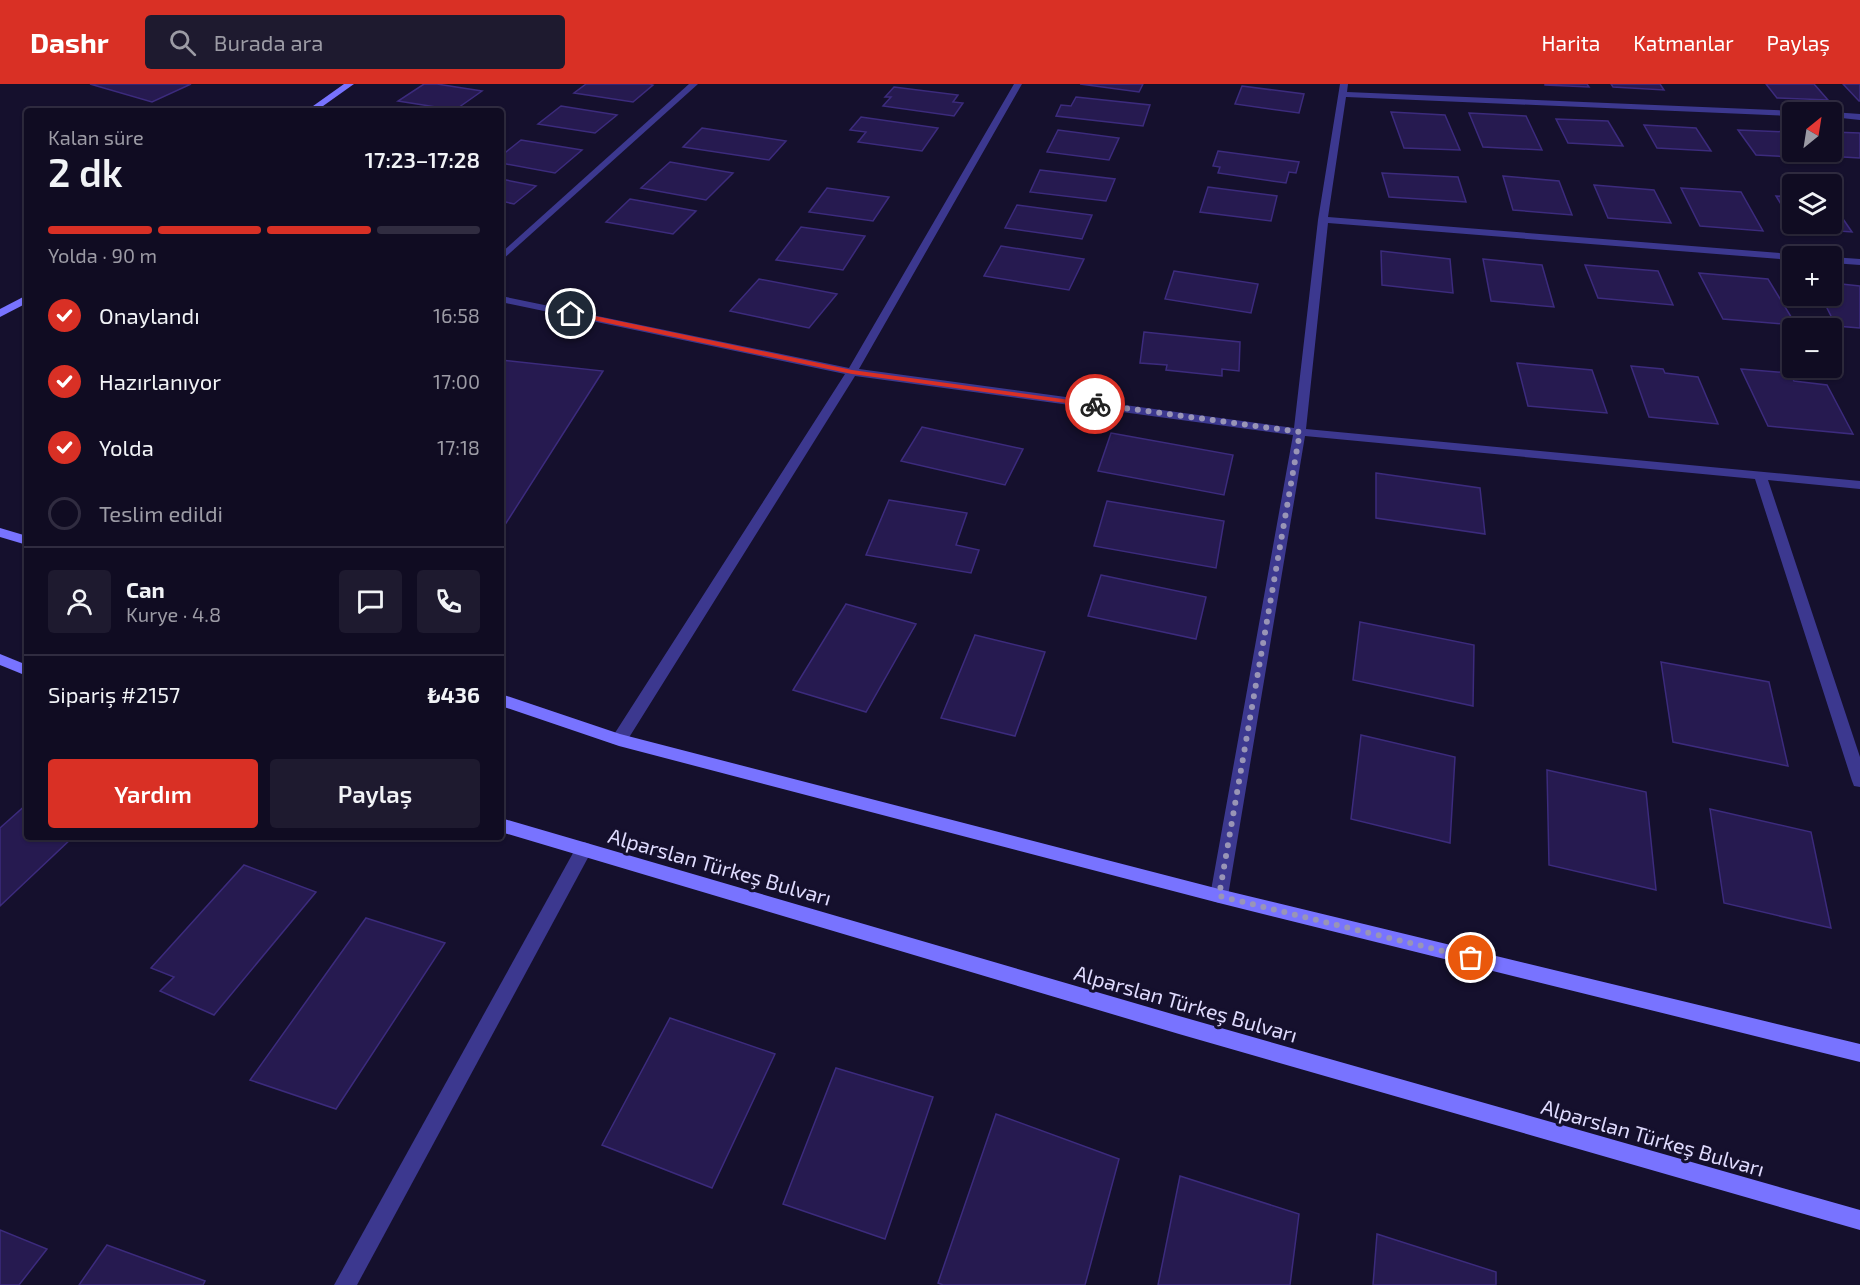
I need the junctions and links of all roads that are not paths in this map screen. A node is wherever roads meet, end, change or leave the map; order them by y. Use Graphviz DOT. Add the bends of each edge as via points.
graph roads {
  1 [pos="350,84"];
  2 [pos="694,84"];
  3 [pos="1018,84"];
  4 [pos="1344,89"];
  5 [pos="314,108"];
  6 [pos="1782,112"];
  7 [pos="1842,116"];
  8 [pos="1860,117"];
  9 [pos="1323,219"];
  10 [pos="504,255"];
  11 [pos="1782,256"];
  12 [pos="1842,261"];
  13 [pos="1860,262"];
  14 [pos="24,300"];
  15 [pos="504,300"];
  16 [pos="0,314"];
  17 [pos="852,372"];
  18 [pos="1300,432"];
  19 [pos="1760,474"];
  20 [pos="1860,484"];
  21 [pos="0,532"];
  22 [pos="24,540"];
  23 [pos="0,659"];
  24 [pos="24,670"];
  25 [pos="504,701"];
  26 [pos="619,740"];
  27 [pos="1860,781"];
  28 [pos="504,826"];
  29 [pos="584,849"];
  30 [pos="1219,896"];
  31 [pos="1860,1053"];
  32 [pos="1860,1220"];
  33 [pos="345,1285"];
  1 -- 5 [label="main road"];
  2 -- 10 [label="street"];
  3 -- 17 [label="street"];
  4 -- 6 [label="street"];
  4 -- 9 [label="street"];
  7 -- 8 [label="street"];
  9 -- 11 [label="street"];
  9 -- 18 [label="street"];
  12 -- 13 [label="street"];
  14 -- 16 [label="main road"];
  15 -- 17 [label="street"];
  17 -- 18 [label="street"];
  17 -- 26 [label="street"];
  18 -- 19 [label="street"];
  18 -- 30 [label="street"];
  19 -- 20 [label="street"];
  19 -- 27 [label="street"];
  21 -- 22 [label="main road"];
  23 -- 24 [label="main road"];
  25 -- 26 [label="main road"];
  26 -- 30 [label="main road"];
  28 -- 29 [label="main road, Alparslan Türkeş Bulvarı"];
  29 -- 32 [label="main road, Alparslan Türkeş Bulvarı" via="1201,1032"];
  29 -- 33 [label="street"];
  30 -- 31 [label="main road"];
}
